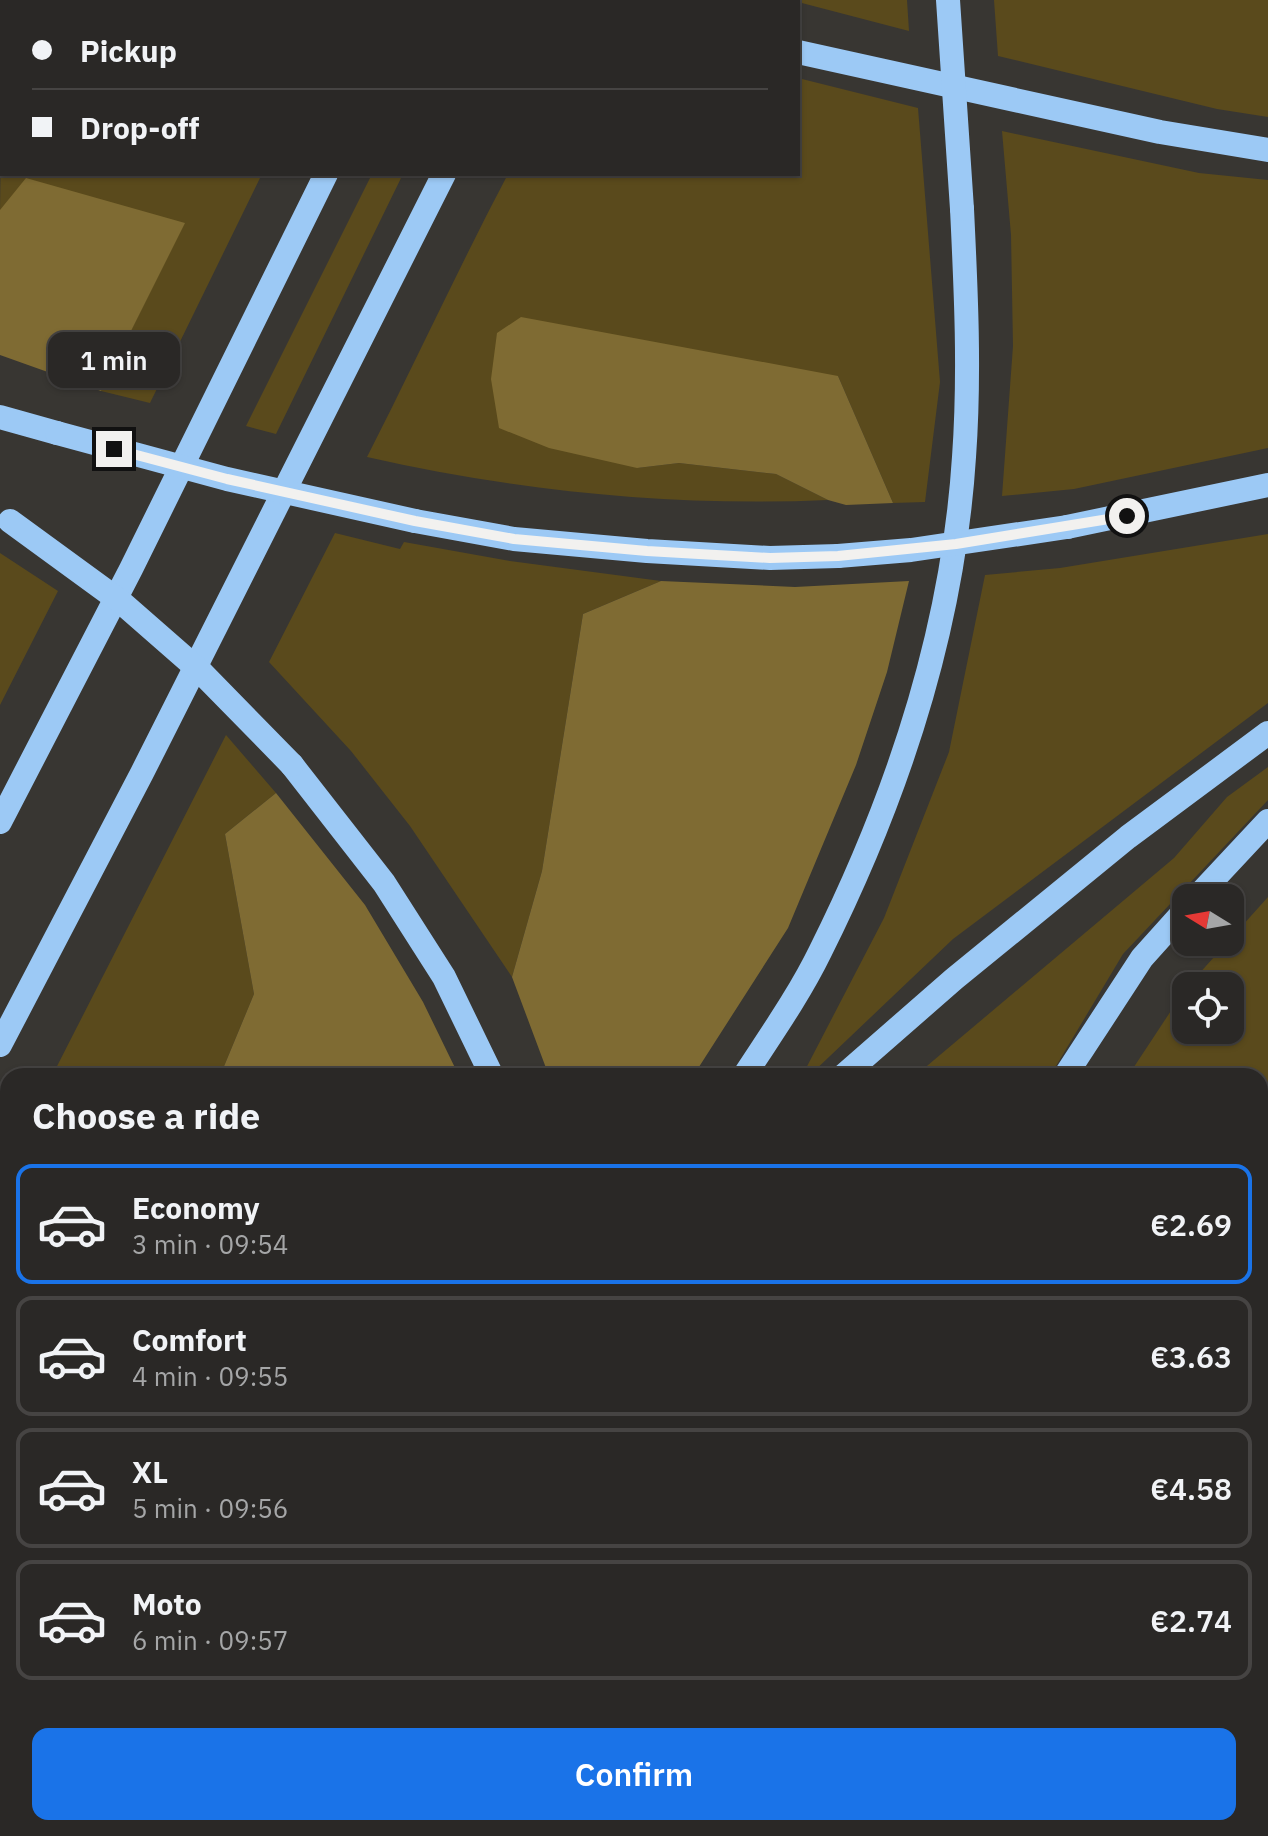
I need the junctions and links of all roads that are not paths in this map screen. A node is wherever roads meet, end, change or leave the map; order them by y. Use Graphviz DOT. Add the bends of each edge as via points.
graph roads {
  1 [pos="948,0"];
  2 [pos="800,52"];
  3 [pos="1268,150"];
  4 [pos="325,176"];
  5 [pos="443,176"];
  6 [pos="0,417"];
  7 [pos="1268,485"];
  8 [pos="5,518"];
  9 [pos="1268,733"];
  10 [pos="1268,821"];
  11 [pos="0,822"];
  12 [pos="1209,884"];
  13 [pos="1172,925"];
  14 [pos="0,1045"];
  15 [pos="488,1068"];
  16 [pos="749,1068"];
  17 [pos="852,1068"];
  18 [pos="1070,1068"];
  1 -- 16 [label="highway, bridge" via="968,350 964,458 951,573 921,702 874,835 819,955"];
  2 -- 3 [label="highway" via="1160,132"];
  4 -- 11 [label="highway"];
  5 -- 14 [label="highway"];
  6 -- 7 [label="highway, bridge" via="227,479 415,521 514,539 770,558 911,550 1067,527"];
  8 -- 15 [label="highway, bridge" via="144,622 292,765 399,906 444,977"];
  9 -- 17 [label="highway" via="1128,837"];
  10 -- 12 [label="highway"];
  13 -- 18 [label="highway" via="1142,958"];
}
